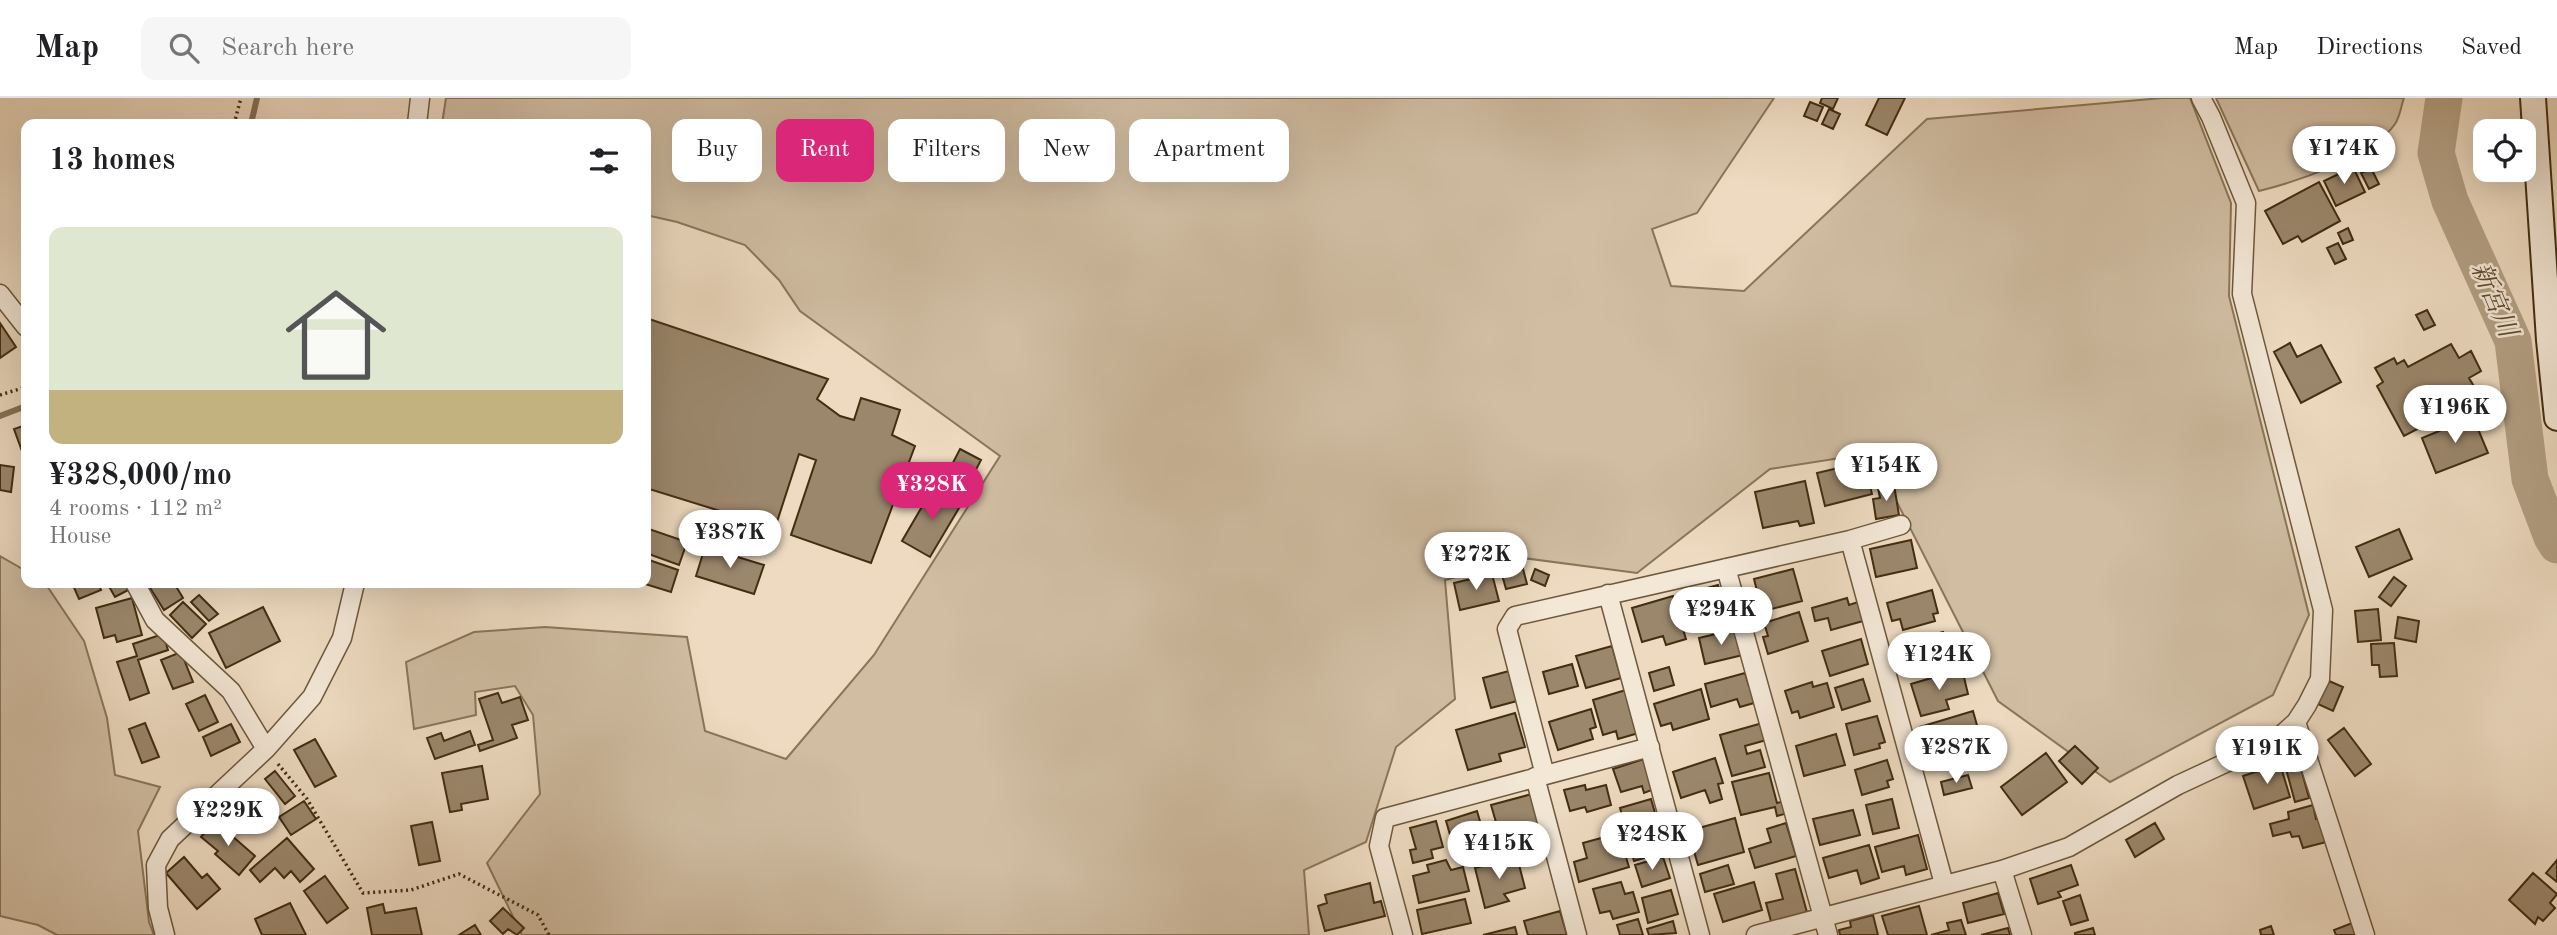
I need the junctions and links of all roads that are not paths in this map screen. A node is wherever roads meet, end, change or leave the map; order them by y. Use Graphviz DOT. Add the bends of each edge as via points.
graph roads {
  1 [pos="420,98"];
  2 [pos="2201,98"];
  3 [pos="2533,98"];
  4 [pos="418,119"];
  5 [pos="0,293"];
  6 [pos="21,320"];
  7 [pos="2557,418"];
  8 [pos="1901,525"];
  9 [pos="1850,540"];
  10 [pos="1726,568"];
  11 [pos="138,588"];
  12 [pos="354,588"];
  13 [pos="1608,594"];
  14 [pos="2296,722"];
  15 [pos="1650,747"];
  16 [pos="266,749"];
  17 [pos="1540,776"];
  18 [pos="2002,870"];
  19 [pos="1944,884"];
  20 [pos="1824,917"];
  21 [pos="165,935"];
  22 [pos="1403,935"];
  23 [pos="1577,935"];
  24 [pos="1700,935"];
  25 [pos="1756,935"];
  26 [pos="1829,935"];
  27 [pos="2022,935"];
  28 [pos="2365,935"];
  1 -- 4 [label="street"];
  2 -- 14 [label="street" via="2246,203 2242,294 2323,610 2320,679"];
  3 -- 7 [label="street"];
  5 -- 6 [label="street"];
  8 -- 9 [label="street"];
  9 -- 10 [label="street"];
  9 -- 19 [label="street"];
  10 -- 13 [label="street"];
  10 -- 20 [label="street"];
  11 -- 16 [label="street" via="155,620 231,691"];
  12 -- 16 [label="street" via="342,638 312,697"];
  13 -- 15 [label="street"];
  13 -- 17 [label="street" via="1515,616 1507,629"];
  14 -- 18 [label="street" via="2277,739 2178,785 2069,847"];
  14 -- 28 [label="street"];
  15 -- 17 [label="street"];
  15 -- 24 [label="street"];
  16 -- 21 [label="street" via="170,839 156,865"];
  17 -- 22 [label="street" via="1385,818 1379,846"];
  17 -- 23 [label="street"];
  18 -- 19 [label="street"];
  18 -- 27 [label="street"];
  19 -- 20 [label="street"];
  20 -- 25 [label="street"];
  20 -- 26 [label="street"];
}
